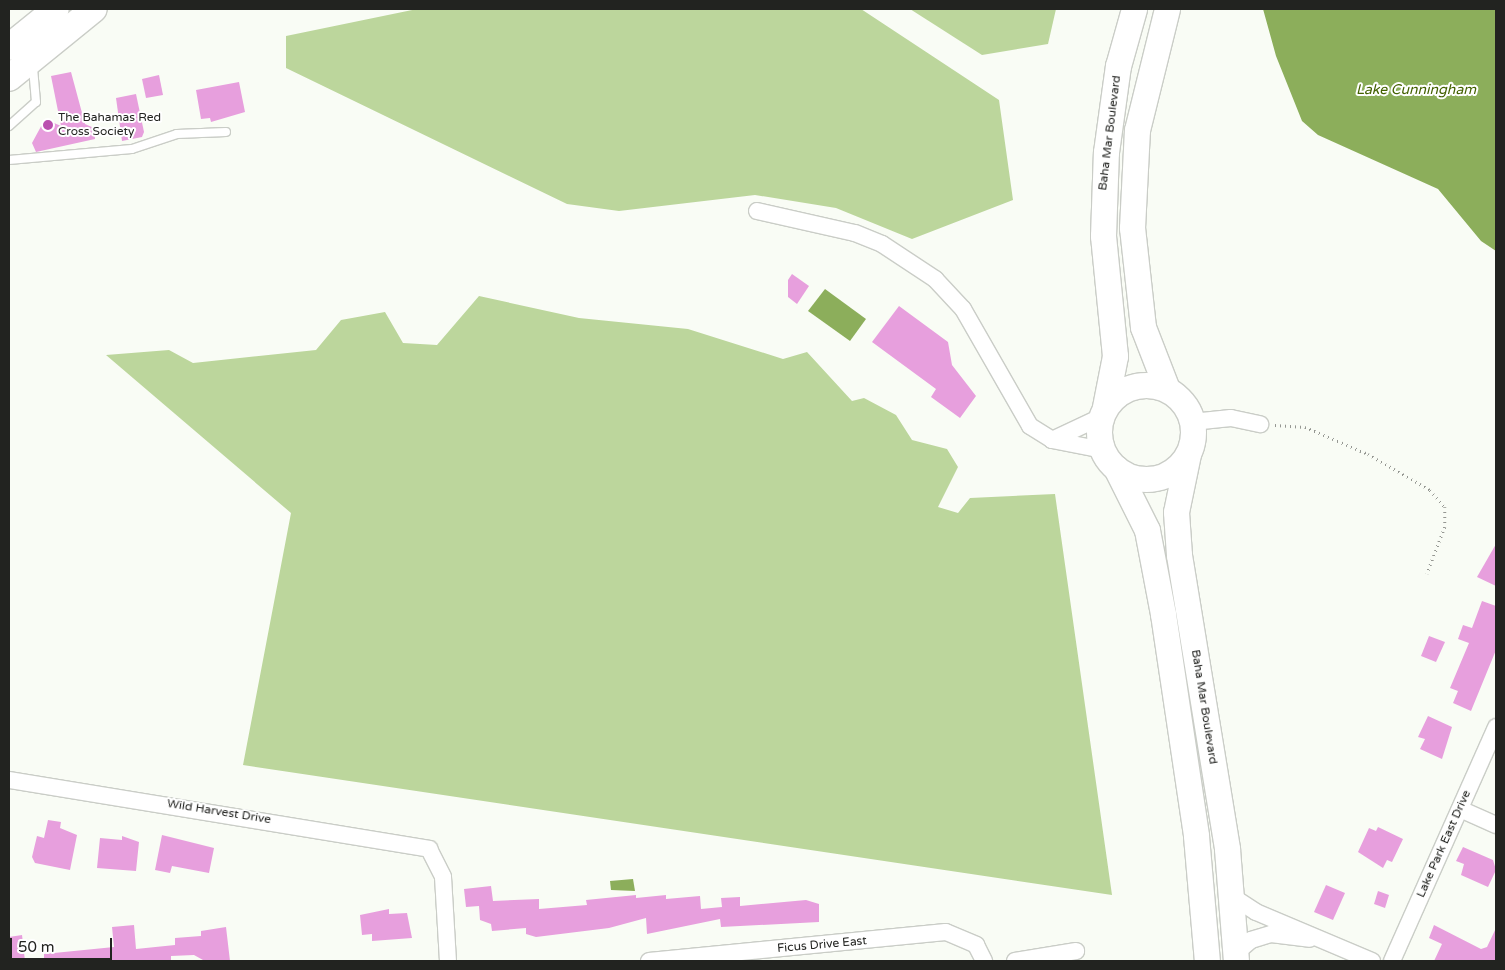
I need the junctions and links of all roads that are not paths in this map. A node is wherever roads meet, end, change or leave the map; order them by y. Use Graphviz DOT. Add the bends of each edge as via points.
graph roads {
  1 [pos="56,9"];
  2 [pos="94,9"];
  3 [pos="1134,9"];
  4 [pos="1167,9"];
  5 [pos="9,48"];
  6 [pos="32,59"];
  7 [pos="9,78"];
  8 [pos="9,126"];
  9 [pos="226,132"];
  10 [pos="9,160"];
  11 [pos="757,211"];
  12 [pos="1167,389"];
  13 [pos="1103,412"];
  14 [pos="1192,422"];
  15 [pos="1260,424"];
  16 [pos="1052,440"];
  17 [pos="1188,454"];
  18 [pos="1109,459"];
  19 [pos="1496,726"];
  20 [pos="9,780"];
  21 [pos="1460,808"];
  22 [pos="1496,825"];
  23 [pos="1233,897"];
  24 [pos="1324,942"];
  25 [pos="1076,951"];
  26 [pos="1236,957"];
  27 [pos="984,960"];
  28 [pos="448,961"];
  29 [pos="649,961"];
  30 [pos="1015,961"];
  31 [pos="1207,961"];
  32 [pos="1372,961"];
  33 [pos="1392,961"];
  1 -- 5 [label="highway"];
  2 -- 6 [label="highway"];
  3 -- 13 [label="main road, Baha Mar Boulevard" via="1118,66 1106,152 1102,236 1115,356"];
  4 -- 12 [label="main road" via="1137,130 1132,228 1143,327"];
  6 -- 7 [label="highway"];
  6 -- 8 [label="lane" via="36,102"];
  9 -- 10 [label="lane" via="177,134 132,149"];
  11 -- 16 [label="street" via="855,233 882,244 935,279 963,309 985,344 1020,414"];
  12 -- 13 [label="main road" via="1132,386"];
  12 -- 14 [label="main road" via="1186,406"];
  13 -- 16 [label="street"];
  13 -- 18 [label="main road"];
  14 -- 15 [label="street" via="1231,418"];
  14 -- 17 [label="main road"];
  16 -- 18 [label="street"];
  17 -- 18 [label="main road" via="1175,470 1156,478 1135,478"];
  17 -- 23 [label="main road, Baha Mar Boulevard" via="1176,512 1179,555"];
  18 -- 31 [label="main road" via="1147,530 1196,836"];
  19 -- 21 [label="street, Lake Park East Drive"];
  20 -- 28 [label="street, Wild Harvest Drive" via="429,849 443,877"];
  21 -- 22 [label="street"];
  21 -- 33 [label="street, Lake Park East Drive"];
  23 -- 24 [label="street"];
  23 -- 26 [label="main road, Baha Mar Boulevard"];
  24 -- 26 [label="street" via="1271,934 1251,940"];
  24 -- 32 [label="street"];
  25 -- 30 [label="street"];
  27 -- 29 [label="street, Ficus Drive East" via="976,946 946,932"];
}
